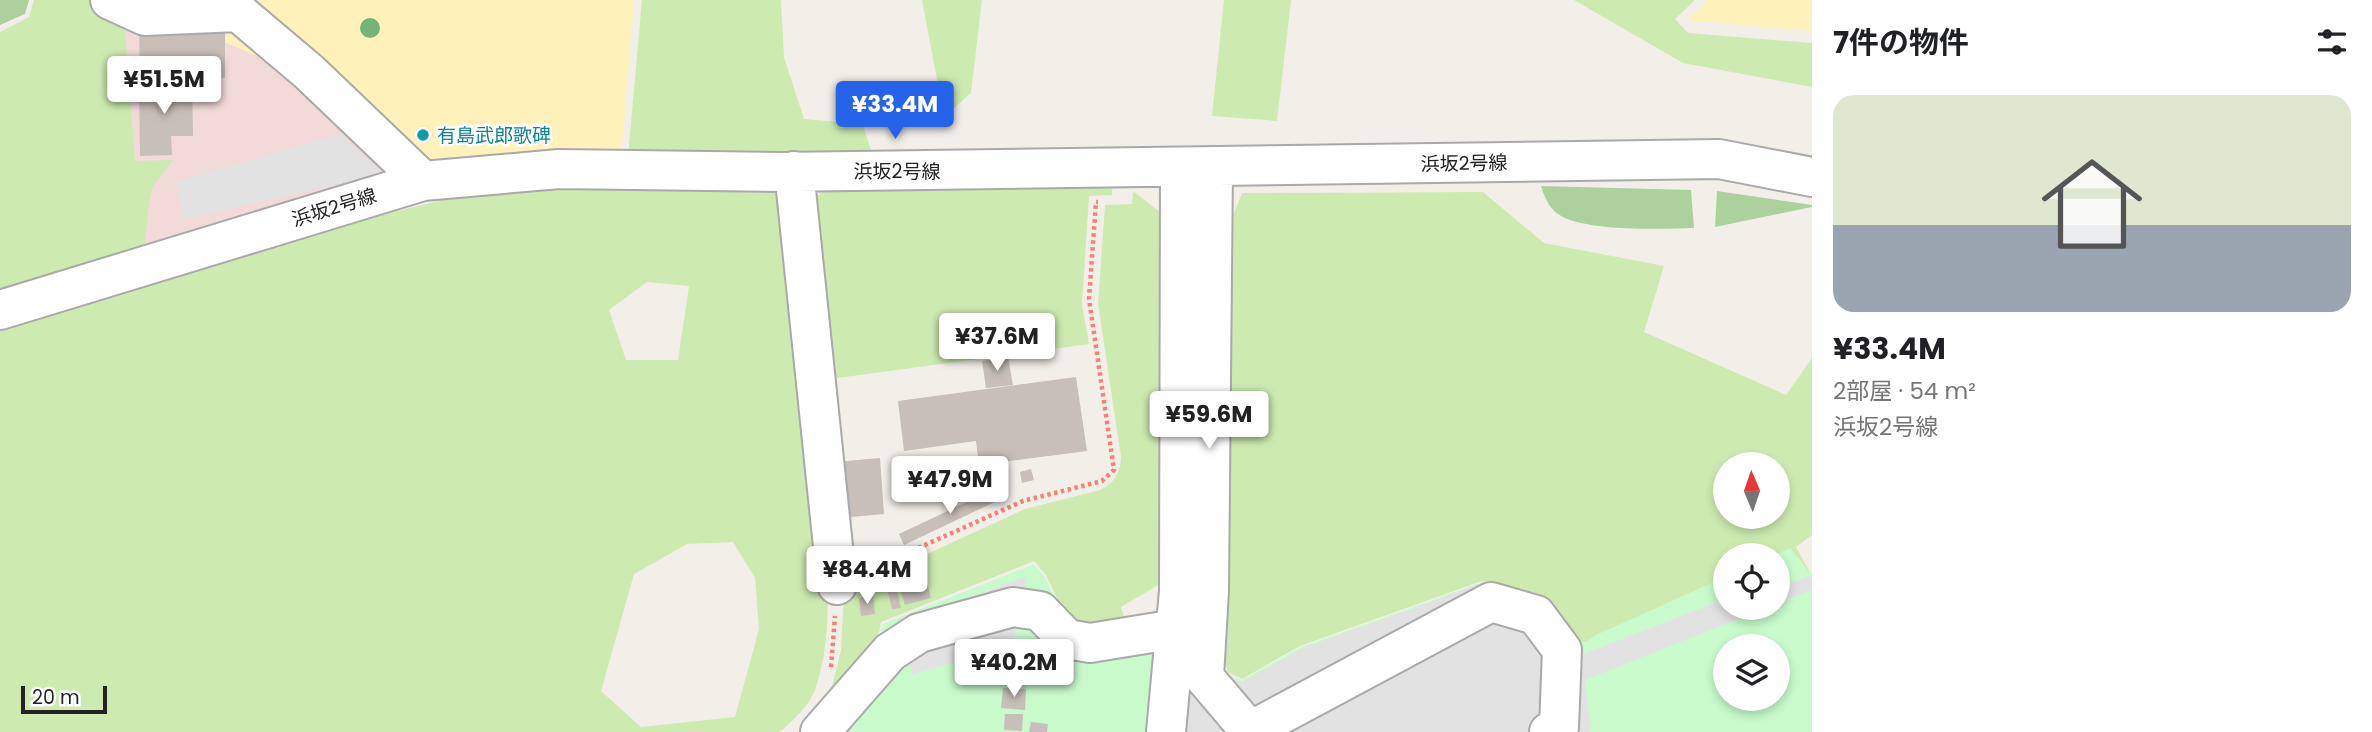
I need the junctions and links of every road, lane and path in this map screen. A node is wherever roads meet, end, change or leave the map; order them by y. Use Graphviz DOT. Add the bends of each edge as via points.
graph roads {
  1 [pos="110,0"];
  2 [pos="1196,167"];
  3 [pos="794,172"];
  4 [pos="1812,177"];
  5 [pos="423,181"];
  6 [pos="0,310"];
  7 [pos="837,585"];
  8 [pos="1176,629"];
  9 [pos="820,732"];
  10 [pos="1166,732"];
  11 [pos="1549,732"];
  1 -- 5 [label="street" via="145,16 238,12 309,72"];
  2 -- 3 [label="street, 浜坂2号線"];
  2 -- 4 [label="street, 浜坂2号線" via="1719,159"];
  2 -- 8 [label="street"];
  2 -- 11 [label="street" via="1209,591 1204,677 1250,731 1492,602 1536,615 1562,650 1559,727"];
  3 -- 5 [label="street, 浜坂2号線" via="559,169"];
  3 -- 7 [label="street"];
  5 -- 6 [label="street, 浜坂2号線"];
  8 -- 9 [label="street" via="1090,643 1067,639 1040,611 1013,607 919,632 890,652"];
  8 -- 10 [label="street"];
}
